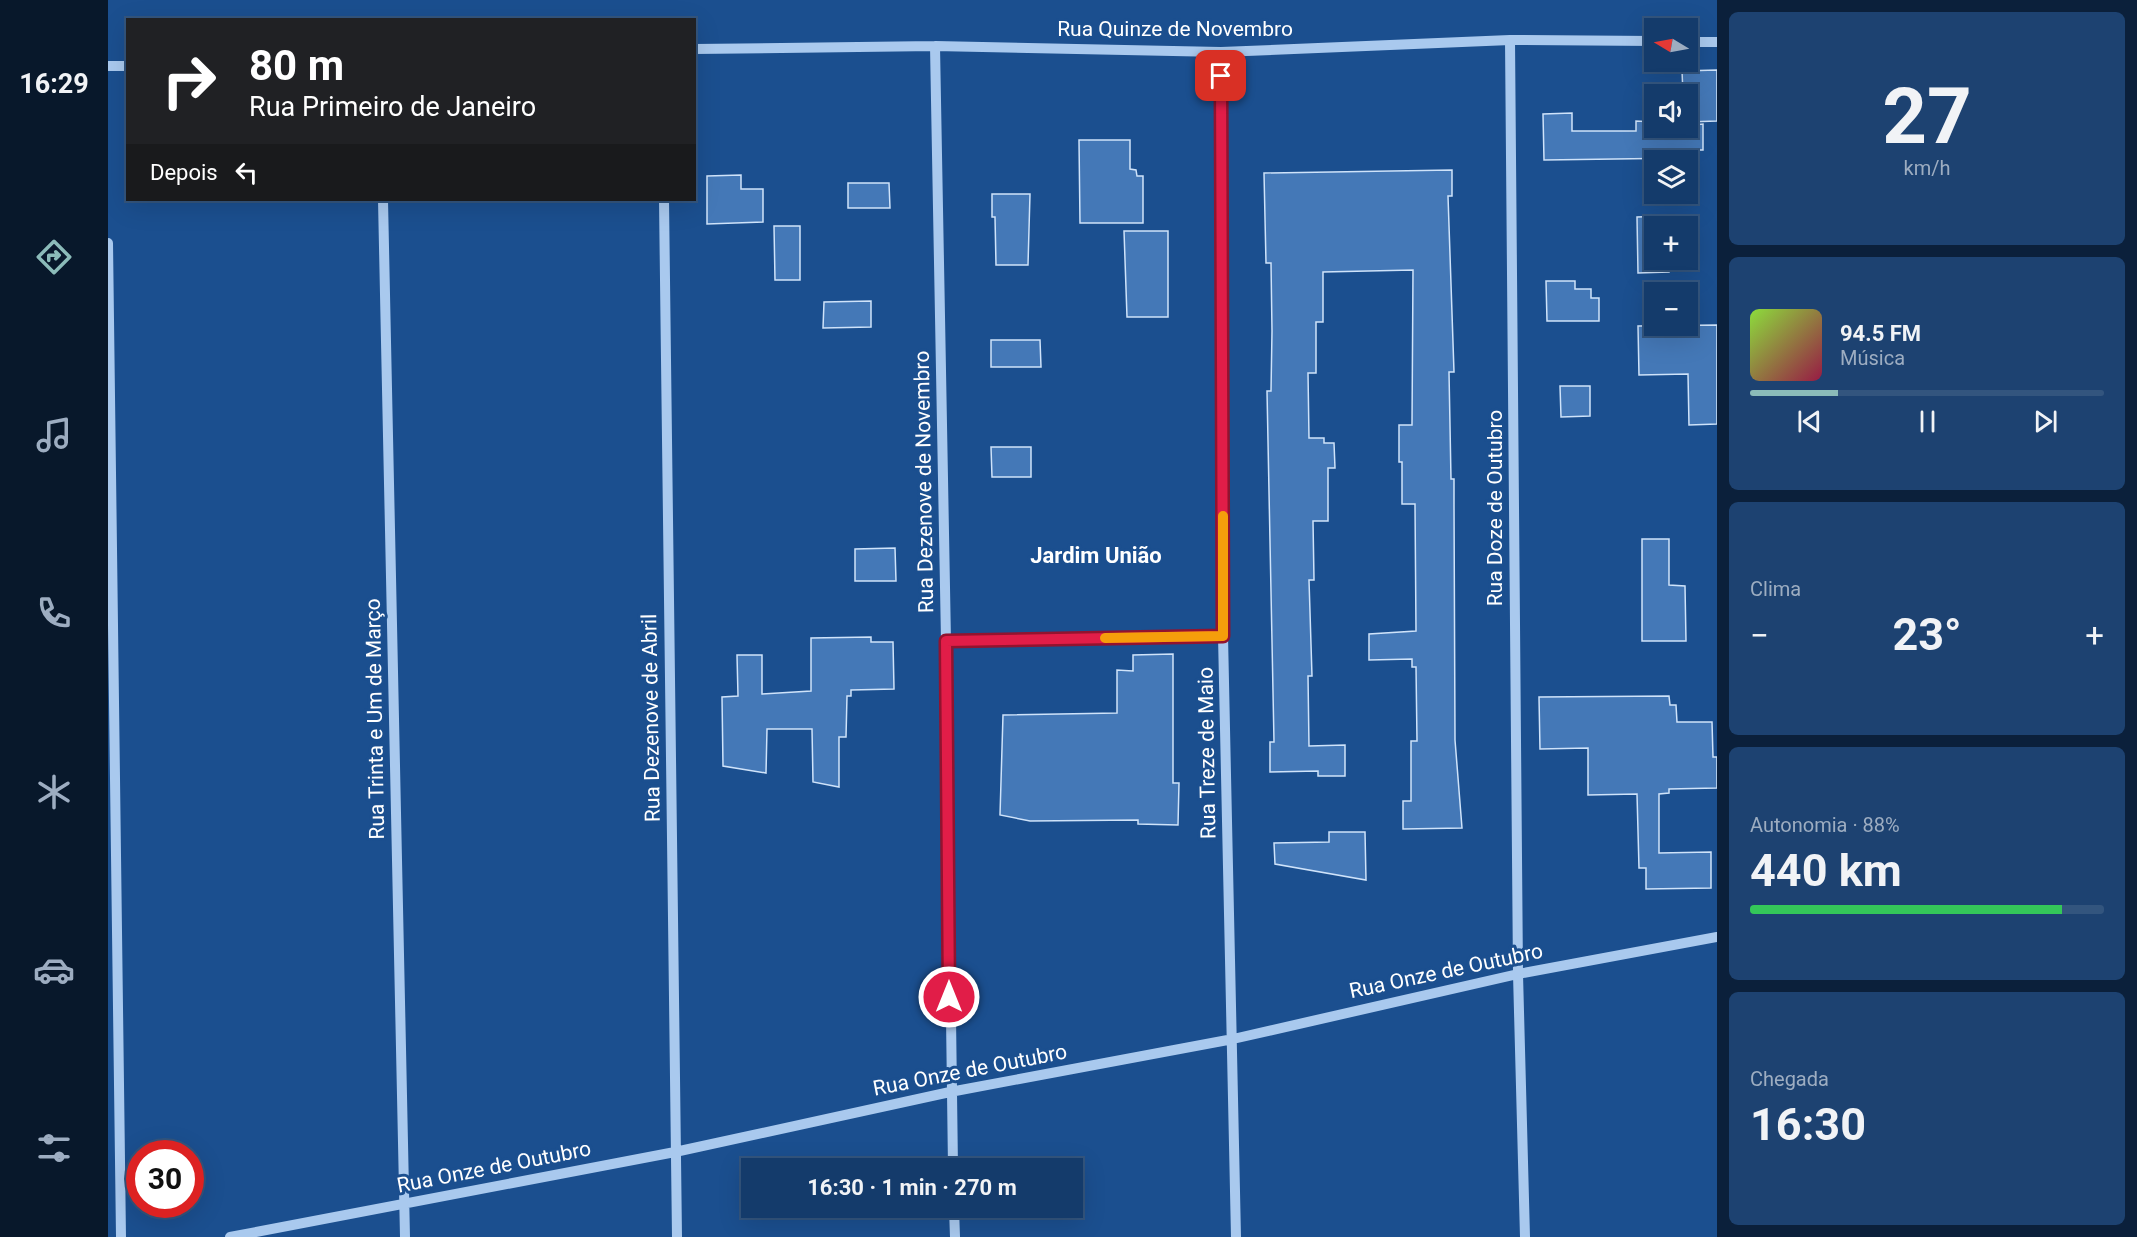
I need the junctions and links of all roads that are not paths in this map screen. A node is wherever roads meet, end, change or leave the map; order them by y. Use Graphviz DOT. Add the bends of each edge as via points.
graph roads {
  1 [pos="1510,40"];
  2 [pos="1644,41"];
  3 [pos="1698,42"];
  4 [pos="1717,42"];
  5 [pos="934,46"];
  6 [pos="696,49"];
  7 [pos="1221,52"];
  8 [pos="108,66"];
  9 [pos="126,66"];
  10 [pos="383,201"];
  11 [pos="664,201"];
  12 [pos="108,243"];
  13 [pos="1223,636"];
  14 [pos="946,641"];
  15 [pos="1717,937"];
  16 [pos="1518,974"];
  17 [pos="1233,1039"];
  18 [pos="950,1092"];
  19 [pos="675,1152"];
  20 [pos="953,1158"];
  21 [pos="405,1204"];
  22 [pos="954,1218"];
  23 [pos="121,1237"];
  24 [pos="230,1237"];
  25 [pos="405,1237"];
  26 [pos="677,1237"];
  27 [pos="955,1237"];
  28 [pos="1236,1237"];
  29 [pos="1525,1237"];
  1 -- 2 [label="street, Rua Quinze de Novembro"];
  1 -- 7 [label="street, Rua Quinze de Novembro"];
  1 -- 16 [label="street, Rua Doze de Outubro"];
  3 -- 4 [label="street"];
  5 -- 6 [label="street, Rua Quinze de Novembro"];
  5 -- 7 [label="street, Rua Quinze de Novembro"];
  5 -- 14 [label="street, Rua Dezenove de Novembro"];
  7 -- 13 [label="street, Rua Treze de Maio"];
  8 -- 9 [label="street"];
  10 -- 21 [label="street, Rua Trinta e Um de Março"];
  11 -- 19 [label="street, Rua Dezenove de Abril"];
  12 -- 23 [label="street"];
  13 -- 14 [label="street"];
  13 -- 17 [label="street, Rua Treze de Maio"];
  14 -- 18 [label="street, Rua Dezenove de Novembro"];
  15 -- 16 [label="street, Rua Onze de Outubro"];
  16 -- 17 [label="street, Rua Onze de Outubro"];
  16 -- 29 [label="street, Rua Doze de Outubro"];
  17 -- 18 [label="street, Rua Onze de Outubro"];
  17 -- 28 [label="street, Rua Treze de Maio"];
  18 -- 19 [label="street, Rua Onze de Outubro"];
  18 -- 20 [label="street, Rua Dezenove de Novembro"];
  19 -- 21 [label="street, Rua Onze de Outubro"];
  19 -- 26 [label="street, Rua Dezenove de Abril"];
  21 -- 24 [label="street, Rua Onze de Outubro"];
  21 -- 25 [label="street, Rua Trinta e Um de Março"];
  22 -- 27 [label="street"];
}
